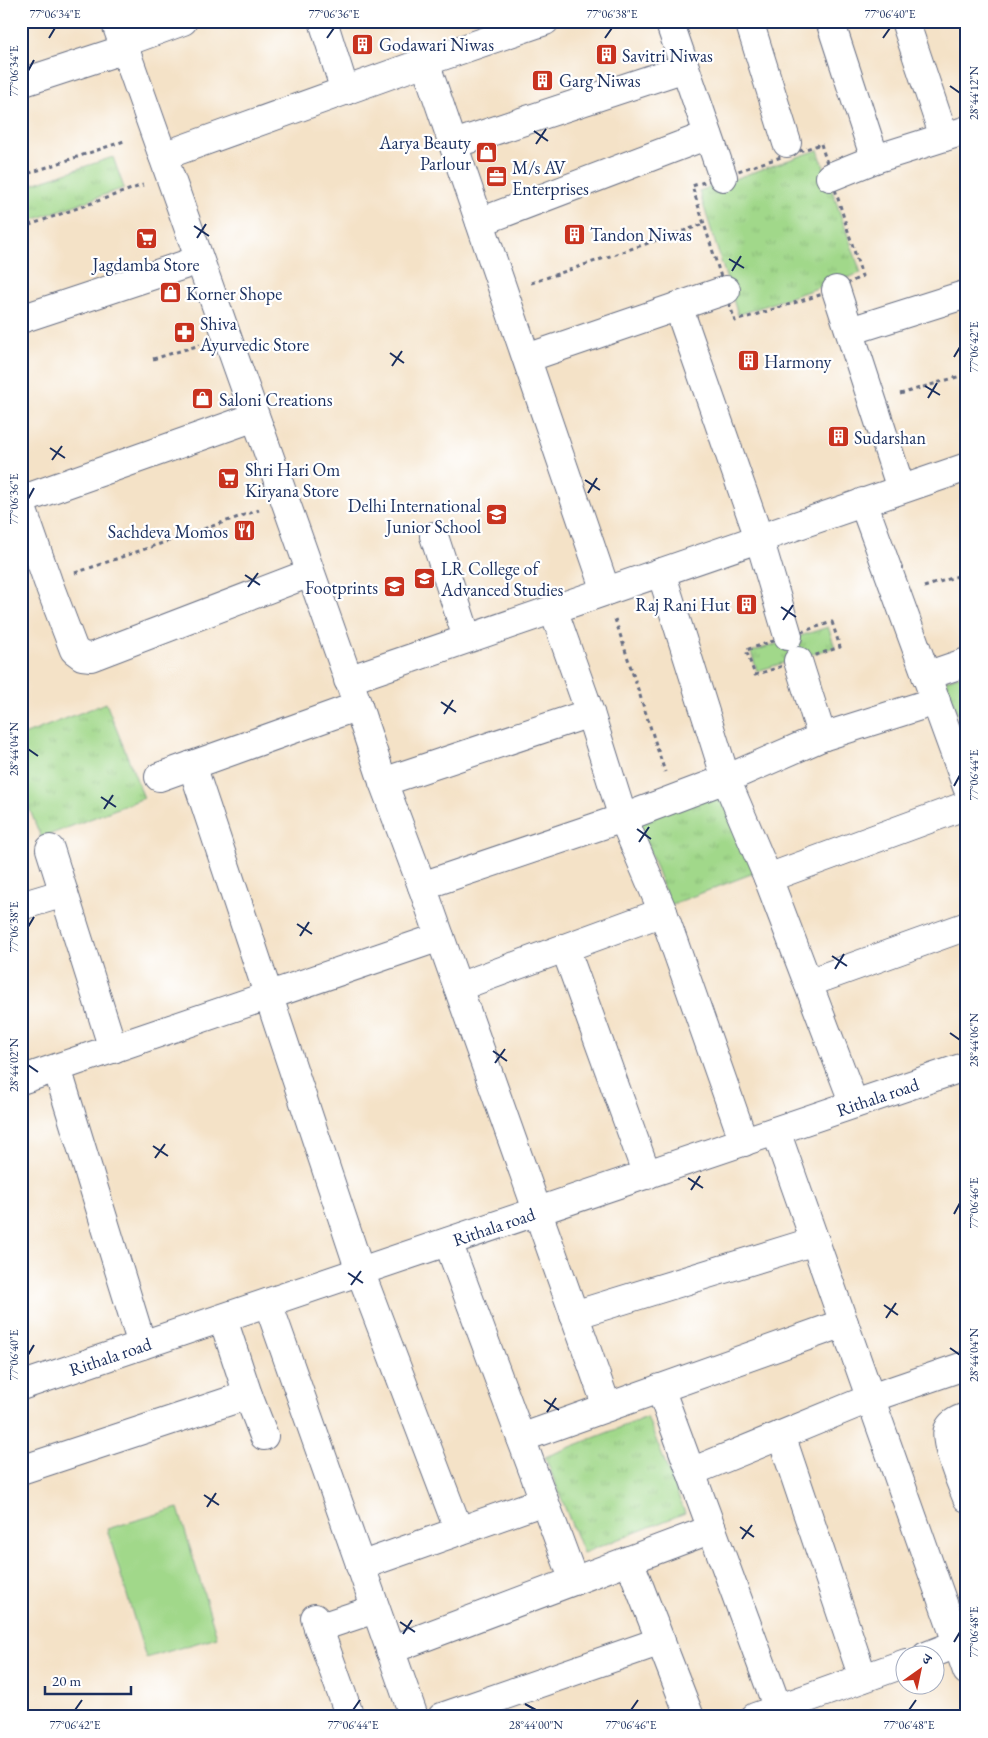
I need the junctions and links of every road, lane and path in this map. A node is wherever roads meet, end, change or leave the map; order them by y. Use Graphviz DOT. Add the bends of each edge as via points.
graph roads {
  1 [pos="183,21"];
  2 [pos="323,21"];
  3 [pos="546,21"];
  4 [pos="669,21"];
  5 [pos="749,21"];
  6 [pos="830,21"];
  7 [pos="905,21"];
  8 [pos="121,38"];
  9 [pos="425,62"];
  10 [pos="685,68"];
  11 [pos="21,83"];
  12 [pos="345,91"];
  13 [pos="154,131"];
  14 [pos="955,133"];
  15 [pos="708,135"];
  16 [pos="787,143"];
  17 [pos="454,144"];
  18 [pos="875,159"];
  19 [pos="166,166"];
  20 [pos="21,176"];
  21 [pos="723,177"];
  22 [pos="830,177"];
  23 [pos="480,222"];
  24 [pos="704,224"];
  25 [pos="21,228"];
  26 [pos="199,260"];
  27 [pos="726,290"];
  28 [pos="836,290"];
  29 [pos="504,292"];
  30 [pos="967,294"];
  31 [pos="678,306"];
  32 [pos="21,319"];
  33 [pos="850,332"];
  34 [pos="227,336"];
  35 [pos="527,358"];
  36 [pos="153,359"];
  37 [pos="21,373"];
  38 [pos="967,374"];
  39 [pos="24,380"];
  40 [pos="873,402"];
  41 [pos="255,417"];
  42 [pos="967,467"];
  43 [pos="901,489"];
  44 [pos="21,500"];
  45 [pos="285,501"];
  46 [pos="863,502"];
  47 [pos="21,505"];
  48 [pos="434,536"];
  49 [pos="759,538"];
  50 [pos="661,572"];
  51 [pos="310,573"];
  52 [pos="967,573"];
  53 [pos="48,582"];
  54 [pos="606,591"];
  55 [pos="897,596"];
  56 [pos="553,609"];
  57 [pos="788,636"];
  58 [pos="467,638"];
  59 [pos="798,661"];
  60 [pos="967,662"];
  61 [pos="926,676"];
  62 [pos="348,680"];
  63 [pos="936,701"];
  64 [pos="358,706"];
  65 [pos="590,713"];
  66 [pos="822,737"];
  67 [pos="192,765"];
  68 [pos="159,777"];
  69 [pos="726,779"];
  70 [pos="383,782"];
  71 [pos="967,787"];
  72 [pos="674,799"];
  73 [pos="967,805"];
  74 [pos="623,818"];
  75 [pos="50,849"];
  76 [pos="768,878"];
  77 [pos="422,886"];
  78 [pos="64,893"];
  79 [pos="21,906"];
  80 [pos="663,912"];
  81 [pos="967,926"];
  82 [pos="440,937"];
  83 [pos="565,948"];
  84 [pos="808,983"];
  85 [pos="458,987"];
  86 [pos="268,996"];
  87 [pos="113,1049"];
  88 [pos="56,1068"];
  89 [pos="965,1071"];
  90 [pos="21,1080"];
  91 [pos="854,1104"];
  92 [pos="776,1131"];
  93 [pos="744,1142"];
  94 [pos="647,1174"];
  95 [pos="538,1212"];
  96 [pos="815,1241"];
  97 [pos="448,1242"];
  98 [pos="360,1271"];
  99 [pos="268,1303"];
  100 [pos="574,1315"];
  101 [pos="223,1319"];
  102 [pos="844,1322"];
  103 [pos="142,1345"];
  104 [pos="967,1365"];
  105 [pos="21,1386"];
  106 [pos="660,1388"];
  107 [pos="248,1395"];
  108 [pos="871,1398"];
  109 [pos="607,1407"];
  110 [pos="967,1417"];
  111 [pos="782,1434"];
  112 [pos="264,1436"];
  113 [pos="520,1438"];
  114 [pos="21,1470"];
  115 [pos="691,1472"];
  116 [pos="967,1498"];
  117 [pos="544,1501"];
  118 [pos="712,1529"];
  119 [pos="459,1531"];
  120 [pos="629,1560"];
  121 [pos="360,1566"];
  122 [pos="574,1581"];
  123 [pos="375,1609"];
  124 [pos="661,1641"];
  125 [pos="957,1644"];
  126 [pos="946,1648"];
  127 [pos="390,1650"];
  128 [pos="896,1666"];
  129 [pos="967,1671"];
  130 [pos="863,1678"];
  131 [pos="766,1713"];
  132 [pos="409,1715"];
  133 [pos="350,1717"];
  134 [pos="442,1717"];
  135 [pos="690,1717"];
  1 -- 8 [label="street"];
  2 -- 12 [label="street"];
  3 -- 9 [label="street"];
  4 -- 10 [label="street"];
  5 -- 16 [label="street"];
  6 -- 18 [label="street"];
  7 -- 14 [label="street"];
  8 -- 11 [label="street"];
  8 -- 13 [label="street"];
  9 -- 12 [label="street"];
  9 -- 17 [label="street"];
  10 -- 15 [label="street"];
  10 -- 17 [label="street"];
  12 -- 19 [label="street"];
  13 -- 19 [label="street"];
  13 -- 20 [label="path"];
  14 -- 18 [label="street"];
  15 -- 21 [label="street"];
  15 -- 23 [label="street"];
  17 -- 23 [label="street"];
  18 -- 22 [label="street"];
  19 -- 25 [label="path"];
  19 -- 26 [label="street"];
  21 -- 22 [label="path" via="821,144"];
  21 -- 24 [label="path" via="692,186"];
  22 -- 28 [label="path" via="862,276"];
  23 -- 29 [label="street"];
  24 -- 27 [label="path"];
  24 -- 29 [label="path"];
  26 -- 32 [label="street"];
  26 -- 34 [label="street"];
  27 -- 28 [label="path" via="735,321"];
  27 -- 31 [label="street"];
  28 -- 33 [label="street"];
  29 -- 35 [label="street"];
  30 -- 33 [label="street"];
  31 -- 35 [label="street"];
  31 -- 49 [label="street"];
  33 -- 40 [label="street"];
  34 -- 36 [label="path"];
  34 -- 41 [label="street"];
  35 -- 54 [label="street"];
  37 -- 39 [label="path"];
  38 -- 40 [label="path"];
  40 -- 43 [label="street"];
  41 -- 44 [label="street"];
  41 -- 45 [label="street"];
  42 -- 43 [label="street"];
  43 -- 46 [label="street"];
  45 -- 51 [label="street"];
  45 -- 53 [label="path"];
  46 -- 49 [label="street"];
  46 -- 55 [label="street"];
  47 -- 53 [label="street"];
  48 -- 58 [label="street"];
  49 -- 50 [label="street"];
  49 -- 57 [label="street"];
  50 -- 54 [label="street"];
  50 -- 69 [label="street"];
  51 -- 53 [label="street" via="91,658 74,650"];
  51 -- 62 [label="street"];
  52 -- 55 [label="path"];
  54 -- 56 [label="street"];
  54 -- 72 [label="path"];
  55 -- 61 [label="street"];
  56 -- 58 [label="street"];
  56 -- 65 [label="street"];
  58 -- 62 [label="street"];
  59 -- 66 [label="street"];
  60 -- 61 [label="street"];
  61 -- 63 [label="street"];
  62 -- 64 [label="street"];
  63 -- 66 [label="street"];
  63 -- 71 [label="street"];
  64 -- 67 [label="street"];
  64 -- 70 [label="street"];
  65 -- 70 [label="street"];
  65 -- 74 [label="street"];
  66 -- 69 [label="street"];
  67 -- 68 [label="street"];
  67 -- 86 [label="street"];
  69 -- 72 [label="street"];
  69 -- 76 [label="street"];
  70 -- 77 [label="street"];
  72 -- 74 [label="street"];
  73 -- 76 [label="street"];
  74 -- 77 [label="street"];
  74 -- 80 [label="street"];
  75 -- 78 [label="street"];
  76 -- 84 [label="street"];
  77 -- 82 [label="street"];
  78 -- 79 [label="street"];
  78 -- 87 [label="street"];
  80 -- 83 [label="street"];
  80 -- 93 [label="street"];
  81 -- 84 [label="street"];
  82 -- 85 [label="street"];
  82 -- 86 [label="street"];
  83 -- 85 [label="street"];
  83 -- 94 [label="street"];
  84 -- 91 [label="street"];
  85 -- 95 [label="street"];
  86 -- 87 [label="street"];
  86 -- 98 [label="street"];
  87 -- 88 [label="street"];
  88 -- 90 [label="street"];
  88 -- 103 [label="street"];
  89 -- 91 [label="street, Rithala road"];
  91 -- 92 [label="street, Rithala road"];
  92 -- 93 [label="street, Rithala road"];
  92 -- 96 [label="street"];
  93 -- 94 [label="street, Rithala road"];
  94 -- 95 [label="street, Rithala road"];
  95 -- 97 [label="street, Rithala road"];
  95 -- 100 [label="street"];
  96 -- 100 [label="street"];
  96 -- 102 [label="street"];
  97 -- 98 [label="street, Rithala road"];
  97 -- 113 [label="street"];
  98 -- 99 [label="street, Rithala road"];
  98 -- 119 [label="street"];
  99 -- 101 [label="street, Rithala road"];
  99 -- 121 [label="street"];
  100 -- 109 [label="street"];
  101 -- 103 [label="street, Rithala road"];
  101 -- 107 [label="street"];
  102 -- 106 [label="street"];
  102 -- 108 [label="street"];
  103 -- 105 [label="street, Rithala road"];
  104 -- 108 [label="street"];
  106 -- 109 [label="street"];
  106 -- 115 [label="street"];
  107 -- 112 [label="street"];
  107 -- 114 [label="street"];
  108 -- 111 [label="street"];
  108 -- 125 [label="street"];
  109 -- 113 [label="street"];
  110 -- 116 [label="street" via="951,1424 947,1432"];
  111 -- 115 [label="street"];
  111 -- 130 [label="street"];
  113 -- 117 [label="street"];
  115 -- 118 [label="street"];
  117 -- 119 [label="street"];
  117 -- 122 [label="street"];
  118 -- 120 [label="street"];
  118 -- 131 [label="street"];
  119 -- 121 [label="street"];
  120 -- 122 [label="street"];
  120 -- 124 [label="street"];
  121 -- 123 [label="street"];
  122 -- 127 [label="street"];
  123 -- 127 [label="street"];
  123 -- 133 [label="street" via="317,1623"];
  124 -- 134 [label="street"];
  124 -- 135 [label="street"];
  125 -- 126 [label="street"];
  125 -- 129 [label="street"];
  127 -- 132 [label="street"];
  128 -- 130 [label="street"];
  130 -- 131 [label="street"];
}
